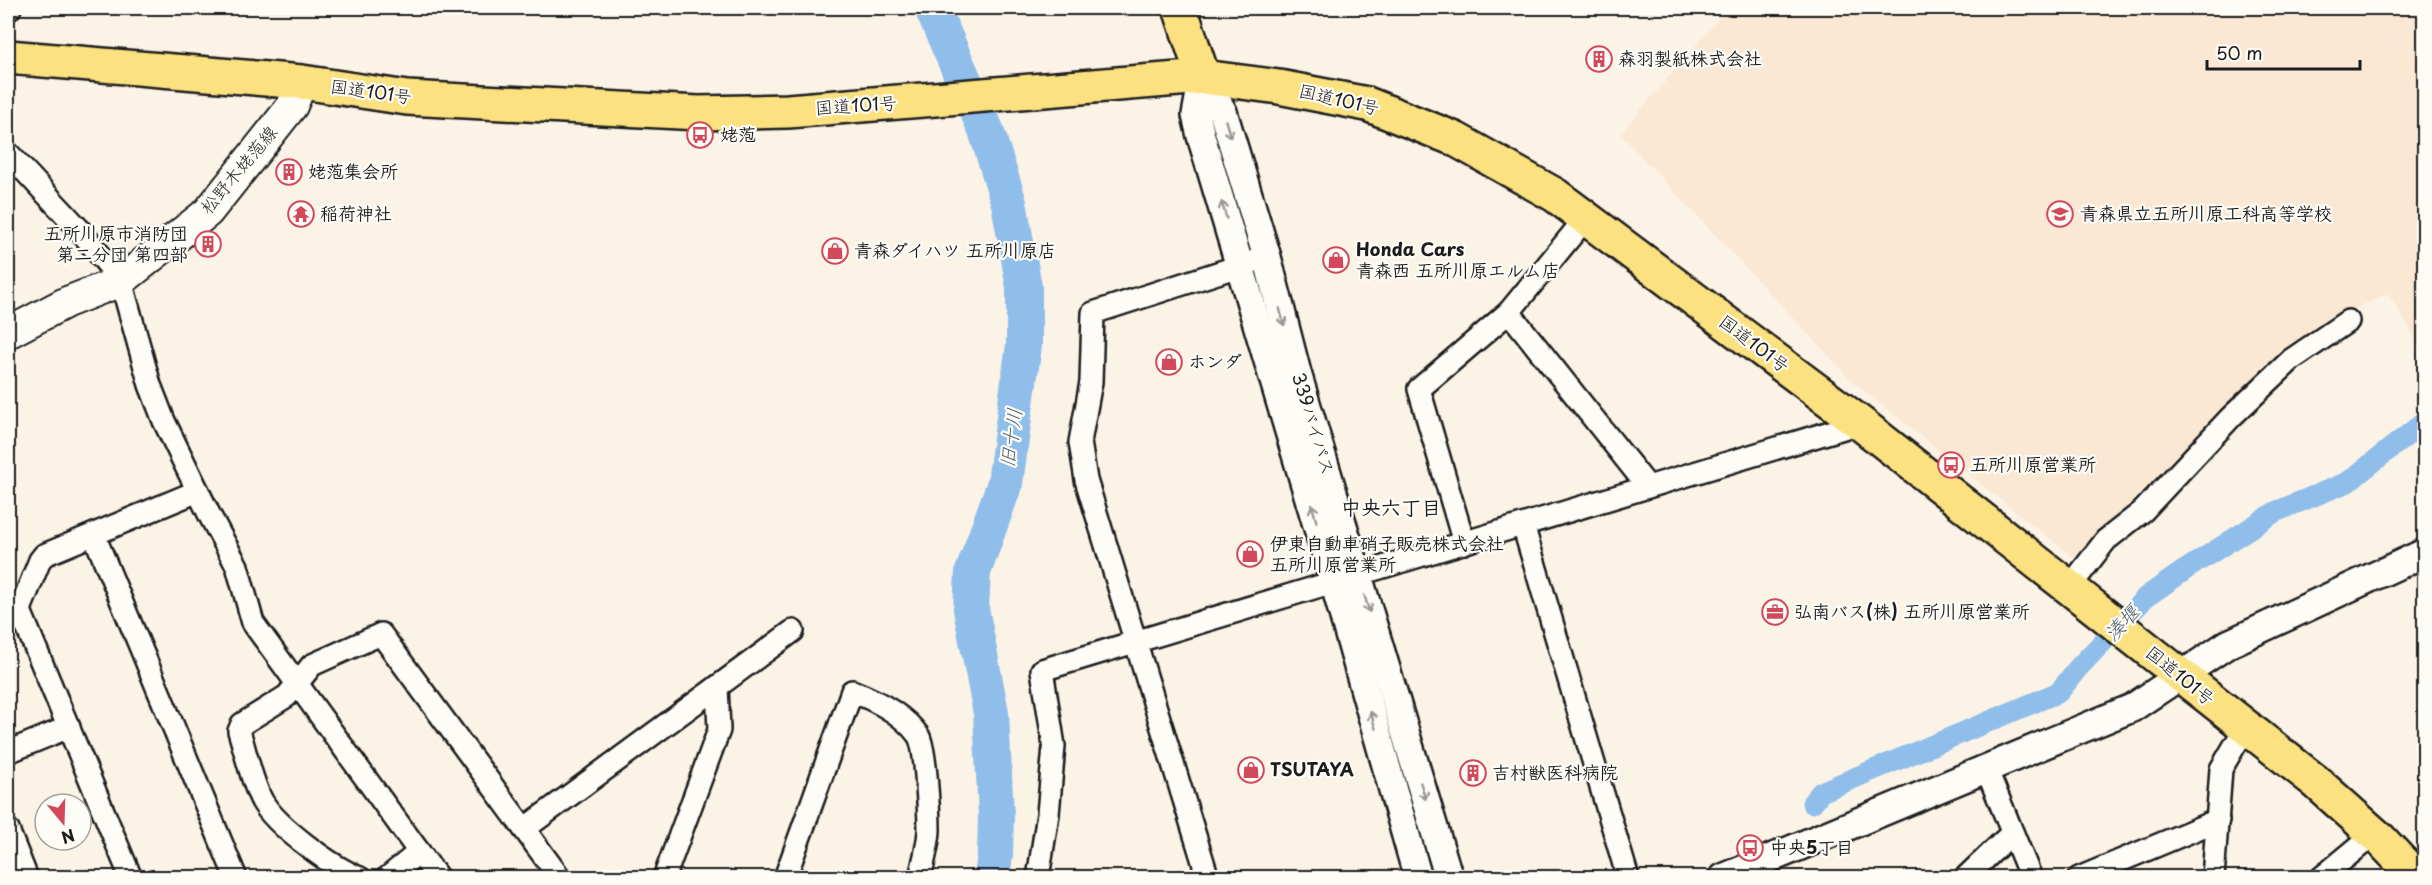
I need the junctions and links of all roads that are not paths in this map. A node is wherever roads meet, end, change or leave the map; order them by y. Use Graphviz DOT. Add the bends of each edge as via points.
graph roads {
  1 [pos="1180,8"];
  2 [pos="8,57"];
  3 [pos="1203,77"];
  4 [pos="302,82"];
  5 [pos="8,153"];
  6 [pos="1585,219"];
  7 [pos="1267,257"];
  8 [pos="1241,266"];
  9 [pos="121,281"];
  10 [pos="1509,312"];
  11 [pos="2348,321"];
  12 [pos="8,333"];
  13 [pos="1860,423"];
  14 [pos="1648,487"];
  15 [pos="198,491"];
  16 [pos="1523,525"];
  17 [pos="94,535"];
  18 [pos="1464,543"];
  19 [pos="2424,554"];
  20 [pos="1346,578"];
  21 [pos="2069,588"];
  22 [pos="793,631"];
  23 [pos="1137,641"];
  24 [pos="2180,676"];
  25 [pos="298,685"];
  26 [pos="717,687"];
  27 [pos="69,727"];
  28 [pos="2245,728"];
  29 [pos="8,752"];
  30 [pos="1986,768"];
  31 [pos="2218,820"];
  32 [pos="524,829"];
  33 [pos="8,830"];
  34 [pos="2012,833"];
  35 [pos="2374,834"];
  36 [pos="419,852"];
  37 [pos="356,877"];
  38 [pos="27,878"];
  39 [pos="131,878"];
  40 [pos="236,878"];
  41 [pos="387,878"];
  42 [pos="438,878"];
  43 [pos="560,878"];
  44 [pos="664,878"];
  45 [pos="785,878"];
  46 [pos="921,878"];
  47 [pos="1038,878"];
  48 [pos="1208,878"];
  49 [pos="1418,878"];
  50 [pos="1449,878"];
  51 [pos="1628,878"];
  52 [pos="1723,878"];
  53 [pos="1965,878"];
  54 [pos="2031,878"];
  55 [pos="2079,878"];
  56 [pos="2213,878"];
  57 [pos="2321,878"];
  58 [pos="2416,878"];
  1 -- 3 [label="highway"];
  2 -- 4 [label="highway, 国道101号"];
  3 -- 4 [label="highway, 国道101号" via="919,102 699,114 407,98"];
  3 -- 6 [label="highway, 国道101号" via="1367,104 1455,139 1555,195"];
  3 -- 7 [label="street, 339バイパス, one-way" via="1223,112"];
  8 -- 3 [label="street, one-way" via="1196,115"];
  4 -- 9 [label="main road, 松野木姥萢線" via="292,106 208,212"];
  5 -- 9 [label="street"];
  6 -- 10 [label="street"];
  6 -- 13 [label="highway, 国道101号"];
  7 -- 8 [label="street"];
  7 -- 20 [label="street, 339バイパス, one-way"];
  20 -- 8 [label="street, one-way"];
  8 -- 23 [label="street" via="1093,313 1091,382 1080,442 1086,480"];
  9 -- 12 [label="main road, 松野木姥萢線" via="67,302"];
  9 -- 15 [label="street" via="150,385"];
  10 -- 14 [label="street"];
  10 -- 18 [label="street" via="1419,389"];
  11 -- 21 [label="street" via="2291,360 2231,417 2144,511 2106,540"];
  13 -- 14 [label="street"];
  13 -- 21 [label="highway, 国道101号"];
  14 -- 16 [label="street"];
  15 -- 17 [label="street"];
  15 -- 25 [label="street" via="237,566 253,623"];
  16 -- 18 [label="street"];
  16 -- 51 [label="street"];
  17 -- 27 [label="street" via="44,555 21,608"];
  17 -- 40 [label="street"];
  18 -- 20 [label="street"];
  19 -- 24 [label="street" via="2228,644"];
  20 -- 23 [label="street"];
  49 -- 20 [label="street, one-way"];
  20 -- 50 [label="street, 339バイパス, one-way"];
  21 -- 24 [label="highway, 国道101号"];
  22 -- 26 [label="street"];
  23 -- 47 [label="street" via="1042,670 1054,746"];
  23 -- 48 [label="street"];
  24 -- 28 [label="highway, 国道101号"];
  24 -- 30 [label="street" via="2132,708"];
  25 -- 32 [label="street" via="312,665 381,634"];
  25 -- 36 [label="street"];
  25 -- 37 [label="street" via="239,730 260,798 274,818"];
  26 -- 32 [label="street"];
  26 -- 44 [label="street" via="718,730"];
  27 -- 29 [label="street"];
  27 -- 39 [label="street"];
  28 -- 31 [label="street" via="2221,769"];
  28 -- 35 [label="highway, 国道101号"];
  30 -- 34 [label="street"];
  30 -- 52 [label="street"];
  31 -- 55 [label="street"];
  31 -- 56 [label="street"];
  32 -- 43 [label="street"];
  33 -- 38 [label="street"];
  34 -- 53 [label="street"];
  34 -- 54 [label="street"];
  35 -- 57 [label="street"];
  35 -- 58 [label="highway, 国道101号"];
  36 -- 41 [label="street"];
  36 -- 42 [label="street"];
  45 -- 46 [label="street" via="852,691 873,700 919,735 924,752 928,832"];
}
